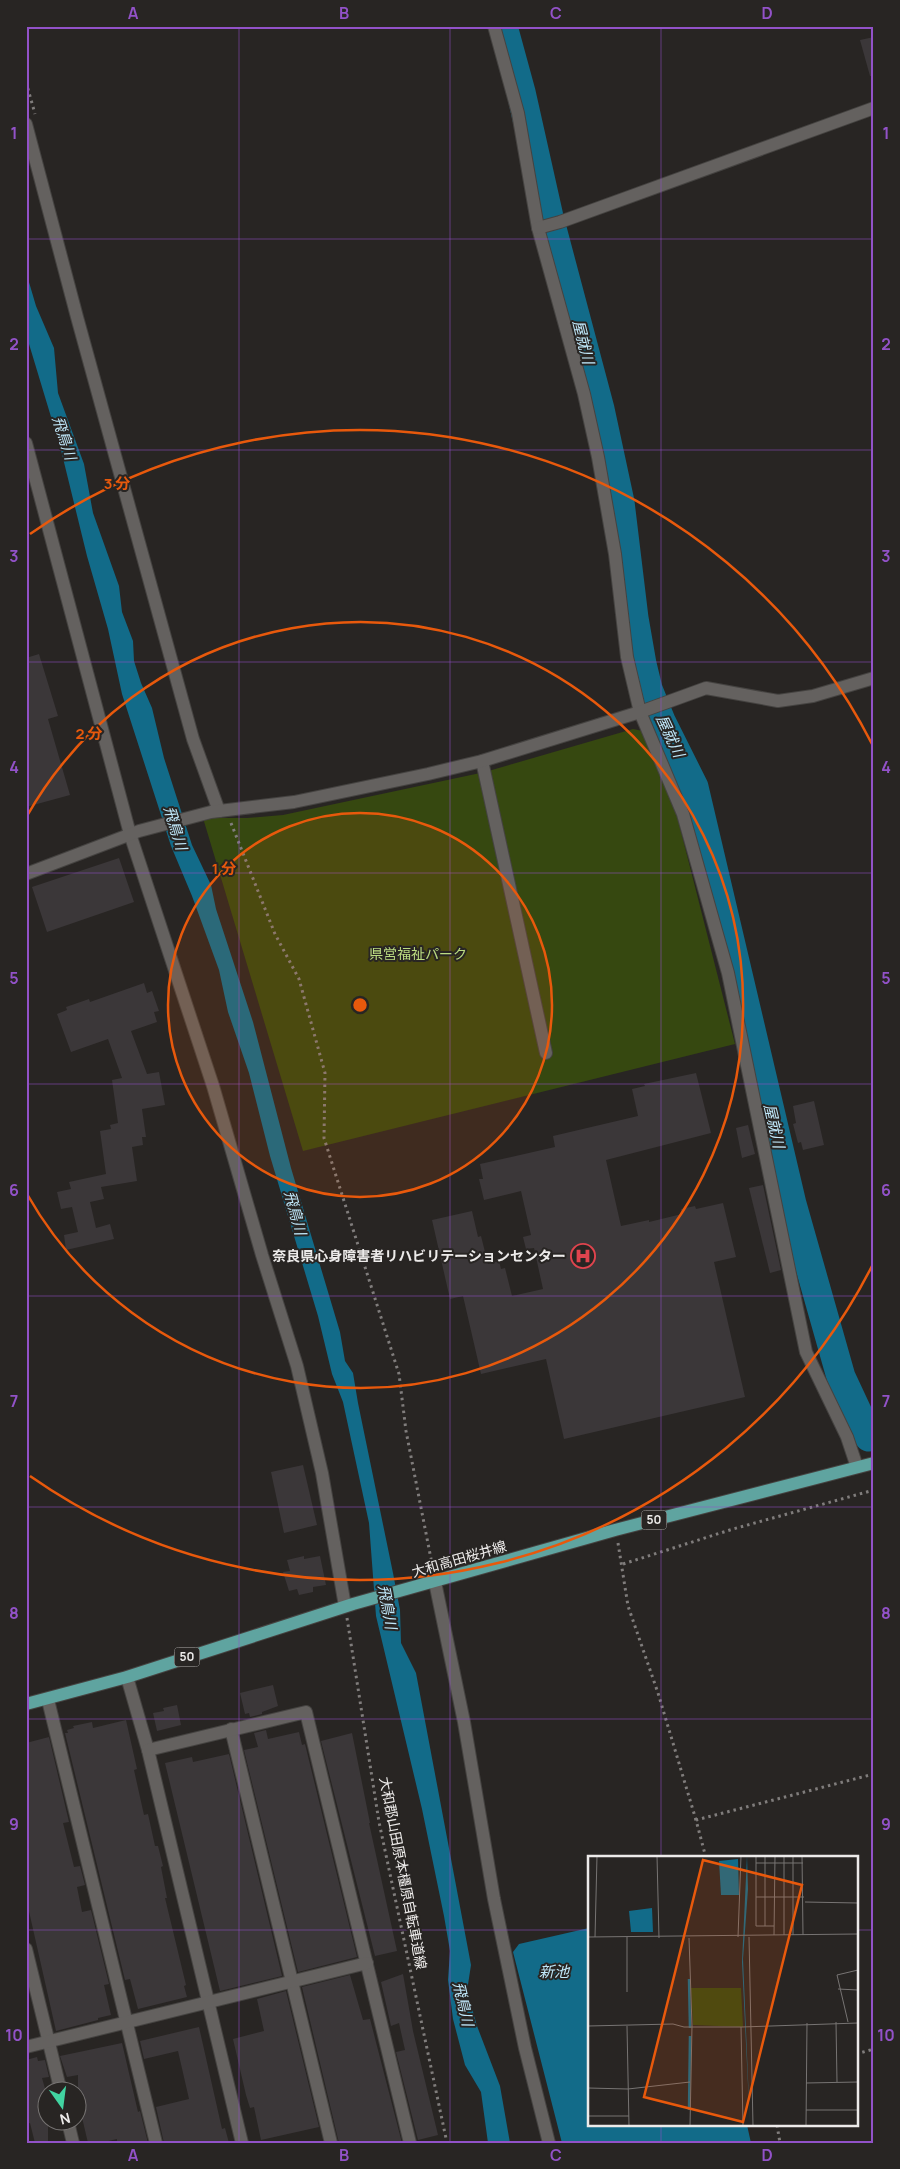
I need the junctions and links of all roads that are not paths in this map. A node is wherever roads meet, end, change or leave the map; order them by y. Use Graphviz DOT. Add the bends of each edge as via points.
graph roads {
  1 [pos="494,26"];
  2 [pos="874,108"];
  3 [pos="26,124"];
  4 [pos="544,226"];
  5 [pos="26,443"];
  6 [pos="874,678"];
  7 [pos="643,711"];
  8 [pos="482,761"];
  9 [pos="219,811"];
  10 [pos="135,833"];
  11 [pos="26,874"];
  12 [pos="546,1054"];
  13 [pos="874,1463"];
  14 [pos="857,1467"];
  15 [pos="430,1583"];
  16 [pos="349,1605"];
  17 [pos="127,1677"];
  18 [pos="48,1700"];
  19 [pos="26,1704"];
  20 [pos="231,1729"];
  21 [pos="148,1750"];
  22 [pos="26,1950"];
  23 [pos="367,1964"];
  24 [pos="292,1982"];
  25 [pos="208,2002"];
  26 [pos="126,2023"];
  27 [pos="49,2041"];
  28 [pos="26,2047"];
  29 [pos="59,2082"];
  30 [pos="156,2143"];
  31 [pos="242,2143"];
  32 [pos="330,2143"];
  33 [pos="410,2143"];
  34 [pos="549,2143"];
  1 -- 4 [label="street"];
  2 -- 4 [label="street"];
  3 -- 9 [label="street" via="193,739"];
  4 -- 7 [label="street" via="598,457 627,657"];
  5 -- 10 [label="street"];
  6 -- 7 [label="street" via="778,701 706,688"];
  7 -- 8 [label="street"];
  7 -- 14 [label="street" via="683,814 728,973 806,1352 847,1437"];
  8 -- 9 [label="street" via="294,802"];
  8 -- 12 [label="street"];
  9 -- 10 [label="street"];
  10 -- 11 [label="street"];
  10 -- 16 [label="street" via="297,1366"];
  13 -- 14 [label="main road, 大和高田桜井線 / 50"];
  14 -- 15 [label="main road, 大和高田桜井線 / 50"];
  15 -- 16 [label="main road, 大和高田桜井線 / 50"];
  15 -- 34 [label="street" via="464,1722 494,1900"];
  16 -- 17 [label="main road, 大和高田桜井線 / 50"];
  17 -- 18 [label="main road, 大和高田桜井線 / 50"];
  17 -- 21 [label="street"];
  18 -- 19 [label="main road, 大和高田桜井線 / 50"];
  18 -- 26 [label="street"];
  20 -- 21 [label="street"];
  20 -- 23 [label="street" via="306,1712"];
  20 -- 24 [label="street"];
  21 -- 25 [label="street"];
  22 -- 27 [label="street"];
  23 -- 24 [label="street"];
  23 -- 33 [label="street"];
  24 -- 25 [label="street"];
  24 -- 32 [label="street"];
  25 -- 26 [label="street"];
  25 -- 31 [label="street"];
  26 -- 27 [label="street"];
  26 -- 30 [label="street"];
  27 -- 28 [label="street"];
  27 -- 29 [label="street"];
}
